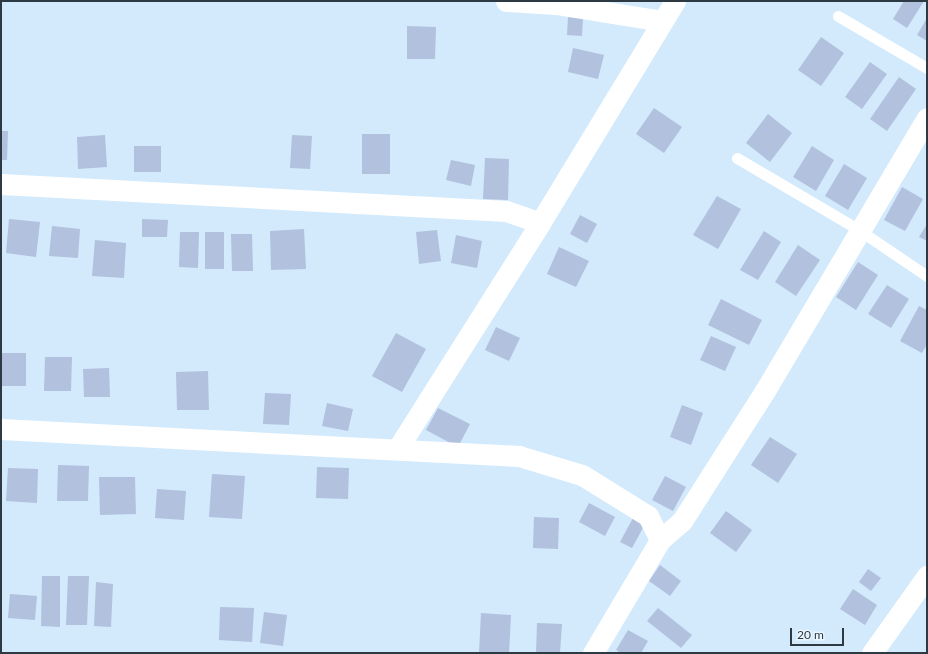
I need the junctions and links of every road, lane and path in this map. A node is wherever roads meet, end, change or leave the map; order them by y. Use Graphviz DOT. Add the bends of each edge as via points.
graph roads {
  1 [pos="506,1"];
  2 [pos="675,1"];
  3 [pos="838,16"];
  4 [pos="662,20"];
  5 [pos="927,68"];
  6 [pos="927,118"];
  7 [pos="737,158"];
  8 [pos="1,184"];
  9 [pos="540,223"];
  10 [pos="859,230"];
  11 [pos="927,276"];
  12 [pos="1,429"];
  13 [pos="398,448"];
  14 [pos="660,540"];
  15 [pos="927,576"];
  16 [pos="593,653"];
  17 [pos="872,653"];
  1 -- 4 [label="street" via="556,4"];
  2 -- 4 [label="street"];
  3 -- 5 [label="lane"];
  4 -- 9 [label="street"];
  6 -- 10 [label="street"];
  7 -- 10 [label="lane"];
  8 -- 9 [label="street" via="506,211"];
  9 -- 13 [label="street"];
  10 -- 11 [label="lane"];
  10 -- 14 [label="street" via="766,389 682,521"];
  12 -- 13 [label="street"];
  13 -- 14 [label="street" via="481,452 550,464 582,475 648,516"];
  14 -- 16 [label="street"];
  15 -- 17 [label="street"];
}
